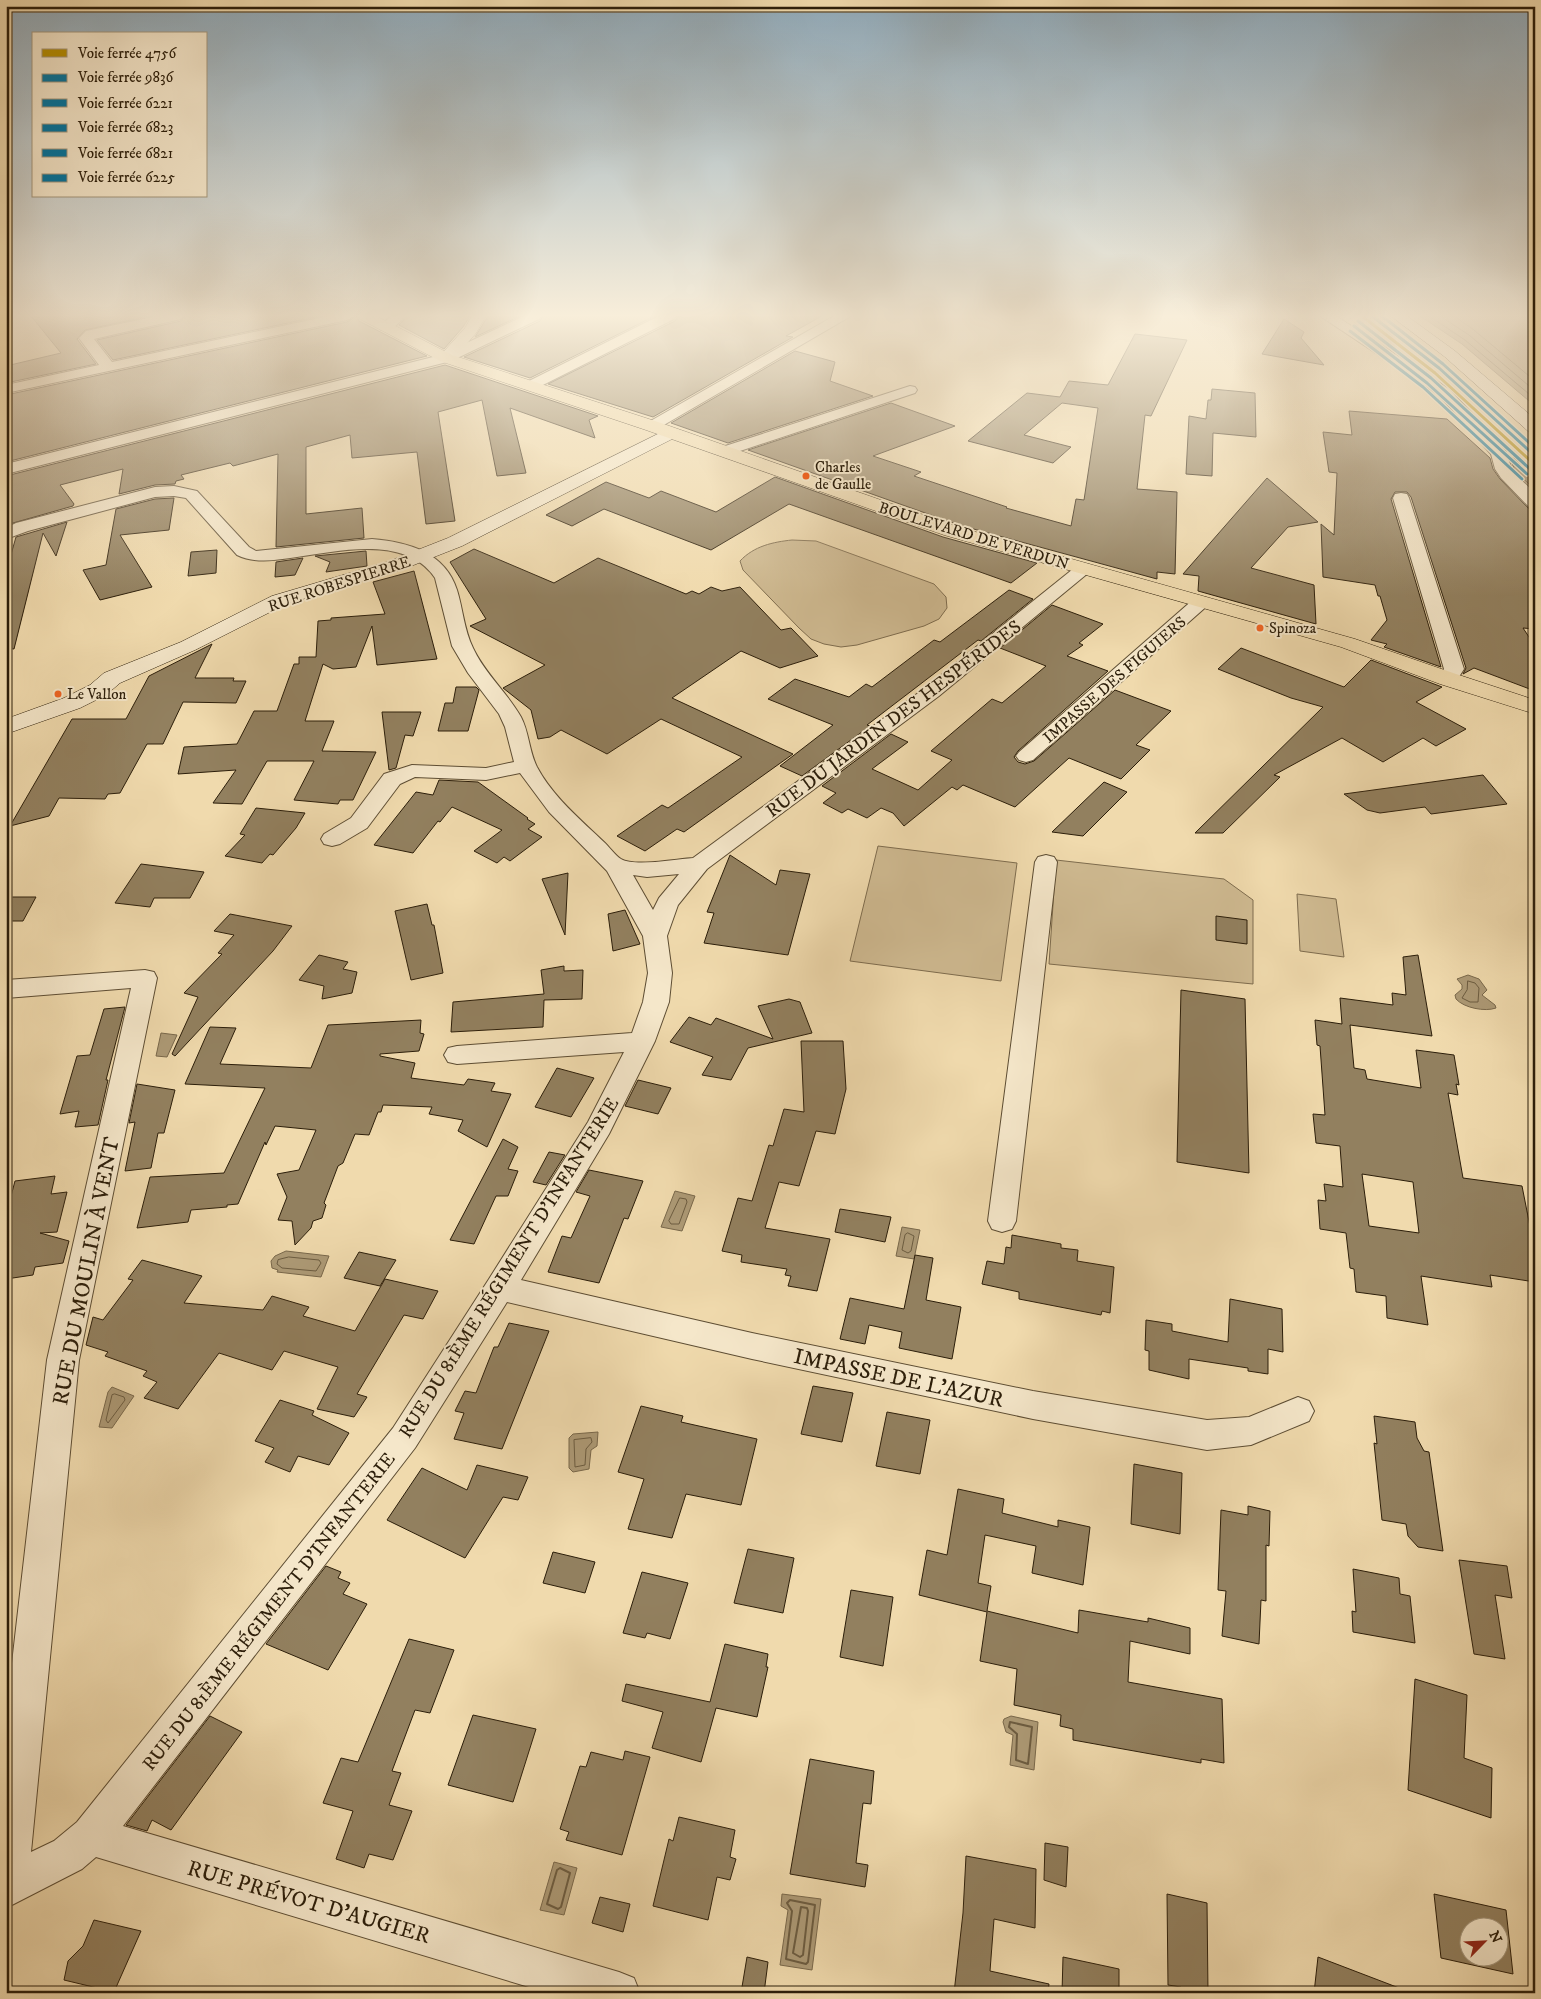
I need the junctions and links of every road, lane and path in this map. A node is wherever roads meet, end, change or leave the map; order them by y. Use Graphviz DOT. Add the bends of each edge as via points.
graph roads {
  1 [pos="243,409"];
  2 [pos="601,409"];
  3 [pos="681,409"];
  4 [pos="852,409"];
  5 [pos="1460,409"];
  6 [pos="1514,409"];
  7 [pos="652,426"];
  8 [pos="1535,428"];
  9 [pos="670,433"];
  10 [pos="725,451"];
  11 [pos="6,469"];
  12 [pos="1402,498"];
  13 [pos="1535,502"];
  14 [pos="6,534"];
  15 [pos="421,556"];
  16 [pos="1084,569"];
  17 [pos="1201,602"];
  18 [pos="1448,680"];
  19 [pos="1535,707"];
  20 [pos="1535,717"];
  21 [pos="6,727"];
  22 [pos="1026,756"];
  23 [pos="526,766"];
  24 [pos="332,839"];
  25 [pos="1046,862"];
  26 [pos="699,864"];
  27 [pos="615,866"];
  28 [pos="655,936"];
  29 [pos="6,989"];
  30 [pos="642,1041"];
  31 [pos="457,1055"];
  32 [pos="1002,1221"];
  33 [pos="500,1288"];
  34 [pos="1298,1411"];
  35 [pos="91,1836"];
  36 [pos="7,1885"];
  37 [pos="619,1993"];
  1 -- 11 [label="street"];
  2 -- 7 [label="main road, BOULEVARD DE VERDUN"];
  3 -- 7 [label="street"];
  4 -- 10 [label="street"];
  5 -- 13 [label="street" via="1499,453 1507,475"];
  6 -- 8 [label="street"];
  7 -- 9 [label="main road, BOULEVARD DE VERDUN"];
  9 -- 10 [label="main road, BOULEVARD DE VERDUN"];
  9 -- 15 [label="street, RUE ROBESPIERRE" via="455,542"];
  10 -- 16 [label="main road, BOULEVARD DE VERDUN" via="951,531"];
  12 -- 18 [label="street" via="1454,669"];
  14 -- 15 [label="street" via="155,492 174,491 191,494 243,551 253,556 376,545 407,549"];
  15 -- 21 [label="street, RUE ROBESPIERRE" via="279,600 188,646 112,678 98,690 72,703"];
  15 -- 23 [label="street, RUE DU 81ÈME RÉGIMENT D'INFANTERIE" via="446,581 462,646 474,668 510,716"];
  16 -- 17 [label="main road, BOULEVARD DE VERDUN"];
  16 -- 26 [label="street, RUE DU JARDIN DES HESPÉRIDES" via="932,692"];
  17 -- 18 [label="main road, BOULEVARD DE VERDUN" via="1348,643"];
  17 -- 22 [label="street, IMPASSE DES FIGUIERS"];
  18 -- 19 [label="main road, BOULEVARD DE VERDUN" via="1483,688"];
  18 -- 20 [label="main road, BOULEVARD DE VERDUN" via="1489,702"];
  23 -- 24 [label="street" via="486,774 412,771 392,779 360,823"];
  23 -- 27 [label="street, RUE DU 81ÈME RÉGIMENT D'INFANTERIE" via="540,789"];
  25 -- 32 [label="street"];
  26 -- 27 [label="street, RUE DU JARDIN DES HESPÉRIDES" via="647,870"];
  26 -- 28 [label="street, RUE DU JARDIN DES HESPÉRIDES" via="666,903"];
  27 -- 28 [label="street, RUE DU 81ÈME RÉGIMENT D'INFANTERIE"];
  28 -- 30 [label="street, RUE DU 81ÈME RÉGIMENT D'INFANTERIE" via="660,973 656,1002"];
  29 -- 36 [label="street, RUE DU MOULIN À VENT" via="144,978 63,1360"];
  30 -- 31 [label="street"];
  30 -- 33 [label="street, RUE DU 81ÈME RÉGIMENT D'INFANTERIE" via="599,1127"];
  33 -- 34 [label="street, IMPASSE DE L'AZUR" via="752,1346 1024,1403 1207,1435 1251,1431"];
  33 -- 35 [label="street, RUE DU 81ÈME RÉGIMENT D'INFANTERIE" via="404,1438"];
  35 -- 36 [label="street" via="68,1854"];
  35 -- 37 [label="street, RUE PRÉVOT D'AUGIER"];
}
